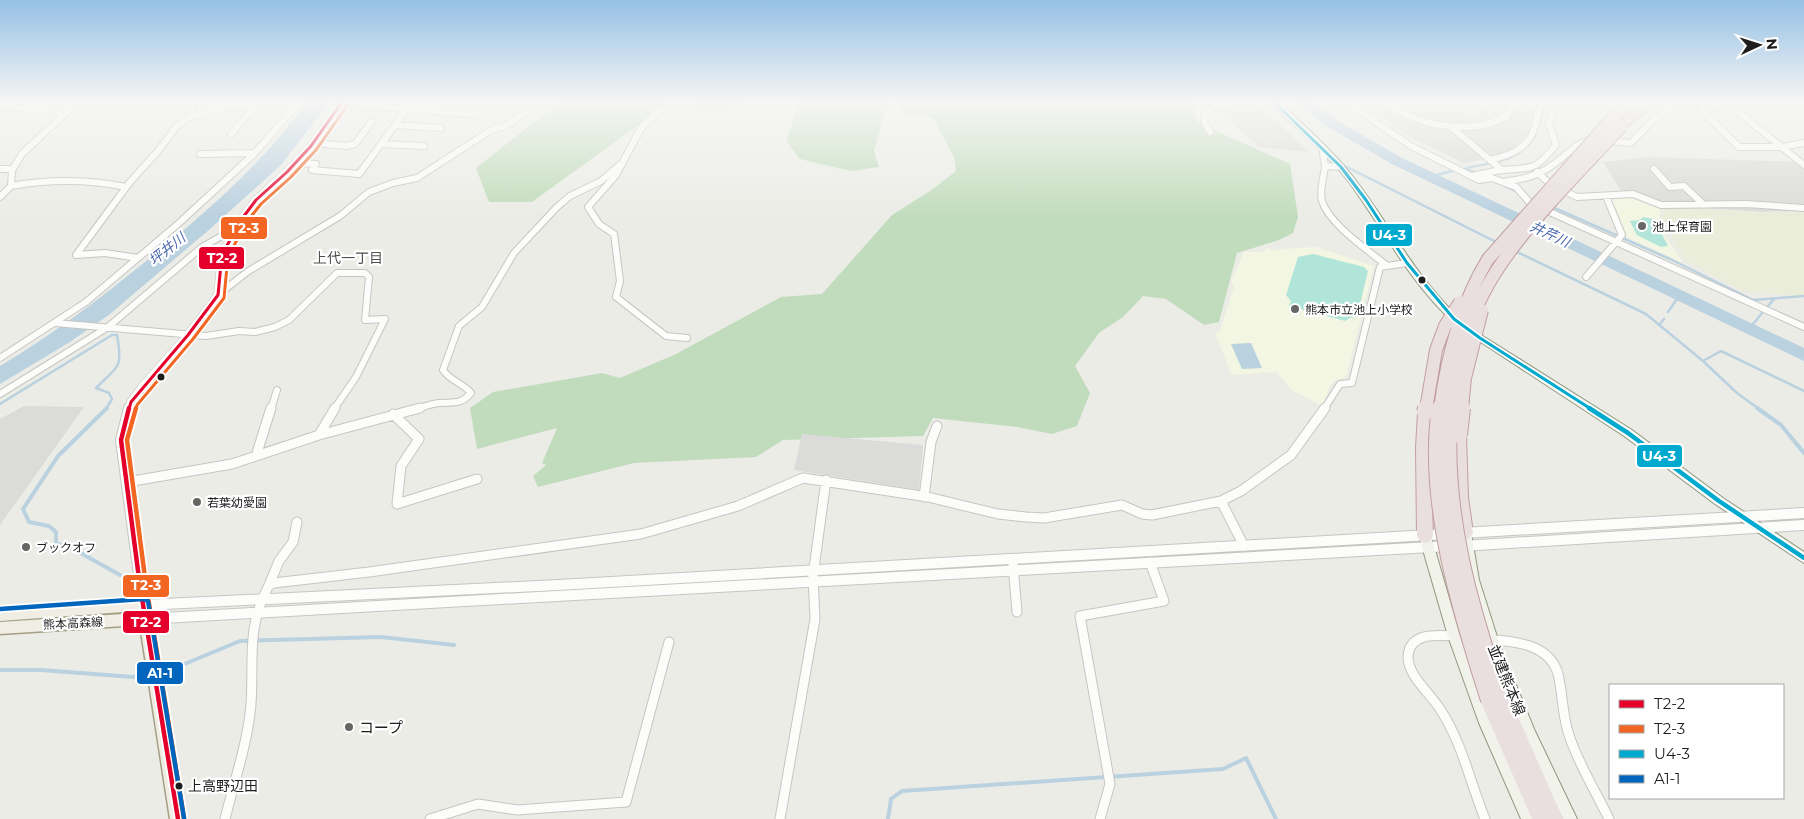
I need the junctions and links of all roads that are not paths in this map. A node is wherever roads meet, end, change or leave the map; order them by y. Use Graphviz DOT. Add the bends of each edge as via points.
graph roads {
  1 [pos="36,140"];
  2 [pos="165,140"];
  3 [pos="266,140"];
  4 [pos="315,140"];
  5 [pos="358,140"];
  6 [pos="384,140"];
  7 [pos="475,140"];
  8 [pos="634,140"];
  9 [pos="1314,140"];
  10 [pos="1402,140"];
  11 [pos="1467,140"];
  12 [pos="1527,140"];
  13 [pos="1554,140"];
  14 [pos="1586,140"];
  15 [pos="1593,140"];
  16 [pos="1603,140"];
  17 [pos="1608,140"];
  18 [pos="1634,140"];
  19 [pos="1732,140"];
  20 [pos="1774,140"];
  21 [pos="313,143"];
  22 [pos="1804,143"];
  23 [pos="381,144"];
  24 [pos="424,146"];
  25 [pos="1782,147"];
  26 [pos="1322,148"];
  27 [pos="255,153"];
  28 [pos="200,154"];
  29 [pos="1491,161"];
  30 [pos="622,162"];
  31 [pos="295,163"];
  32 [pos="1804,165"];
  33 [pos="1326,166"];
  34 [pos="1341,167"];
  35 [pos="0,169"];
  36 [pos="13,169"];
  37 [pos="1500,169"];
  38 [pos="1654,169"];
  39 [pos="1537,172"];
  40 [pos="1470,176"];
  41 [pos="1504,182"];
  42 [pos="11,186"];
  43 [pos="126,187"];
  44 [pos="1606,196"];
  45 [pos="0,197"];
  46 [pos="1704,205"];
  47 [pos="1804,208"];
  48 [pos="236,228"];
  49 [pos="1616,241"];
  50 [pos="138,258"];
  51 [pos="1407,263"];
  52 [pos="1386,265"];
  53 [pos="1586,277"];
  54 [pos="1482,282"];
  55 [pos="218,295"];
  56 [pos="57,324"];
  57 [pos="108,327"];
  58 [pos="1804,327"];
  59 [pos="188,335"];
  60 [pos="687,338"];
  61 [pos="0,358"];
  62 [pos="277,390"];
  63 [pos="0,394"];
  64 [pos="393,414"];
  65 [pos="937,426"];
  66 [pos="319,435"];
  67 [pos="256,456"];
  68 [pos="476,479"];
  69 [pos="826,480"];
  70 [pos="127,482"];
  71 [pos="924,497"];
  72 [pos="1221,501"];
  73 [pos="1804,513"];
  74 [pos="1743,516"];
  75 [pos="297,522"];
  76 [pos="1804,525"];
  77 [pos="1761,528"];
  78 [pos="1383,538"];
  79 [pos="1467,539"];
  80 [pos="1428,541"];
  81 [pos="1244,546"];
  82 [pos="1388,550"];
  83 [pos="1013,558"];
  84 [pos="1804,558"];
  85 [pos="1150,562"];
  86 [pos="814,570"];
  87 [pos="1012,570"];
  88 [pos="811,583"];
  89 [pos="270,585"];
  90 [pos="558,585"];
  91 [pos="556,597"];
  92 [pos="261,600"];
  93 [pos="144,612"];
  94 [pos="1017,612"];
  95 [pos="257,613"];
  96 [pos="0,615"];
  97 [pos="0,628"];
  98 [pos="1454,636"];
  99 [pos="1491,640"];
  100 [pos="669,642"];
  101 [pos="1495,700"];
  102 [pos="178,819"];
  103 [pos="225,819"];
  104 [pos="430,819"];
  105 [pos="780,819"];
  106 [pos="1100,819"];
  107 [pos="1485,819"];
  108 [pos="1528,819"];
  109 [pos="1541,819"];
  110 [pos="1554,819"];
  111 [pos="1570,819"];
  112 [pos="1609,819"];
  1 -- 36 [label="street"];
  2 -- 43 [label="street"];
  3 -- 27 [label="street"];
  4 -- 21 [label="street"];
  5 -- 21 [label="street" via="347,146"];
  6 -- 23 [label="street"];
  7 -- 55 [label="street" via="417,178 369,192 340,216 247,272"];
  8 -- 30 [label="street"];
  9 -- 26 [label="main road"];
  10 -- 40 [label="street"];
  11 -- 29 [label="street"];
  12 -- 29 [label="street" via="1511,156"];
  13 -- 37 [label="street" via="1556,145 1543,161 1525,170"];
  14 -- 39 [label="street" via="1576,143 1548,168"];
  15 -- 54 [label="highway, bridge" via="1488,260"];
  16 -- 18 [label="street" via="1631,143"];
  17 -- 54 [label="highway, bridge"];
  19 -- 25 [label="street" via="1739,147"];
  20 -- 25 [label="street"];
  21 -- 31 [label="street"];
  22 -- 25 [label="street"];
  23 -- 24 [label="street"];
  23 -- 31 [label="street" via="359,174 312,170 316,164"];
  25 -- 32 [label="street"];
  26 -- 33 [label="street"];
  26 -- 34 [label="main road"];
  27 -- 28 [label="street"];
  27 -- 50 [label="street"];
  29 -- 37 [label="street"];
  30 -- 60 [label="street" via="608,188 588,207 599,224 614,234 620,281 616,297 666,336"];
  30 -- 64 [label="street" via="601,181 570,196 557,207 514,253 482,307 459,326 443,370 468,388 471,393 465,401 438,403"];
  31 -- 48 [label="street" via="256,200"];
  33 -- 34 [label="street"];
  33 -- 52 [label="street" via="1322,201 1327,212"];
  34 -- 51 [label="main road"];
  35 -- 36 [label="street"];
  36 -- 42 [label="street"];
  37 -- 40 [label="street"];
  38 -- 46 [label="street" via="1670,187 1684,186"];
  39 -- 41 [label="street" via="1518,181"];
  39 -- 44 [label="street" via="1550,184 1577,197"];
  40 -- 41 [label="street"];
  41 -- 49 [label="street" via="1516,187 1525,198"];
  42 -- 43 [label="street" via="81,179"];
  42 -- 45 [label="street"];
  43 -- 50 [label="street" via="76,254 105,253"];
  44 -- 46 [label="street" via="1633,194 1661,205"];
  44 -- 49 [label="street"];
  46 -- 47 [label="street"];
  48 -- 55 [label="street" via="222,254"];
  48 -- 57 [label="street" via="202,248"];
  49 -- 53 [label="street"];
  49 -- 58 [label="street"];
  50 -- 56 [label="street"];
  51 -- 52 [label="street"];
  51 -- 74 [label="main road" via="1454,319 1628,433"];
  52 -- 72 [label="street" via="1380,267 1352,383 1340,384 1336,388 1319,418 1291,455 1241,491"];
  54 -- 79 [label="highway, bridge" via="1465,378 1459,436 1460,489"];
  54 -- 80 [label="highway, bridge" via="1445,326 1436,350 1425,412 1423,447"];
  54 -- 101 [label="highway, bridge" via="1450,394 1448,472 1466,589"];
  55 -- 59 [label="street"];
  56 -- 57 [label="street"];
  56 -- 61 [label="street"];
  57 -- 59 [label="street"];
  57 -- 63 [label="street"];
  59 -- 66 [label="street" via="255,332 275,327 289,320 337,274 365,273 369,277 365,320 386,319 356,377"];
  59 -- 70 [label="street" via="131,402 121,440"];
  62 -- 67 [label="street"];
  64 -- 66 [label="street"];
  64 -- 68 [label="street" via="419,439 401,466 397,504"];
  65 -- 71 [label="street" via="931,442"];
  66 -- 67 [label="street"];
  67 -- 70 [label="street" via="232,464"];
  69 -- 71 [label="street"];
  69 -- 86 [label="street"];
  69 -- 89 [label="street" via="803,478 738,506 641,534"];
  70 -- 93 [label="street"];
  71 -- 72 [label="street" via="998,514 1044,518 1122,504 1141,515 1152,515"];
  72 -- 81 [label="street"];
  73 -- 74 [label="street"];
  74 -- 77 [label="main road"];
  74 -- 79 [label="street"];
  75 -- 89 [label="street" via="293,542 279,561"];
  76 -- 77 [label="street"];
  77 -- 79 [label="street"];
  77 -- 84 [label="main road"];
  78 -- 80 [label="street"];
  78 -- 81 [label="street"];
  78 -- 82 [label="street"];
  79 -- 80 [label="street"];
  79 -- 99 [label="main road, 並建熊本線" via="1474,584"];
  80 -- 82 [label="street"];
  80 -- 98 [label="main road"];
  81 -- 83 [label="street"];
  82 -- 85 [label="street"];
  83 -- 86 [label="street"];
  83 -- 87 [label="street"];
  85 -- 87 [label="street"];
  85 -- 106 [label="street" via="1164,601 1080,616 1110,784"];
  86 -- 88 [label="street"];
  86 -- 90 [label="street"];
  87 -- 88 [label="street"];
  87 -- 94 [label="street"];
  88 -- 91 [label="street"];
  88 -- 105 [label="street" via="815,619"];
  89 -- 92 [label="street"];
  90 -- 91 [label="street"];
  90 -- 92 [label="street"];
  91 -- 95 [label="street"];
  92 -- 93 [label="street"];
  92 -- 95 [label="street"];
  93 -- 95 [label="street"];
  93 -- 96 [label="main road, 熊本高森線"];
  93 -- 97 [label="main road, 熊本高森線"];
  93 -- 102 [label="main road"];
  95 -- 103 [label="street" via="252,634 251,705"];
  98 -- 107 [label="street" via="1425,635 1415,640 1409,650 1410,665 1451,726"];
  98 -- 108 [label="main road" via="1485,723"];
  99 -- 111 [label="main road, 並建熊本線" via="1517,706"];
  99 -- 112 [label="street" via="1529,645 1552,662 1558,674 1569,737"];
  100 -- 104 [label="street" via="626,802 517,810 478,804"];
  101 -- 109 [label="highway"];
  101 -- 110 [label="highway"];
}
